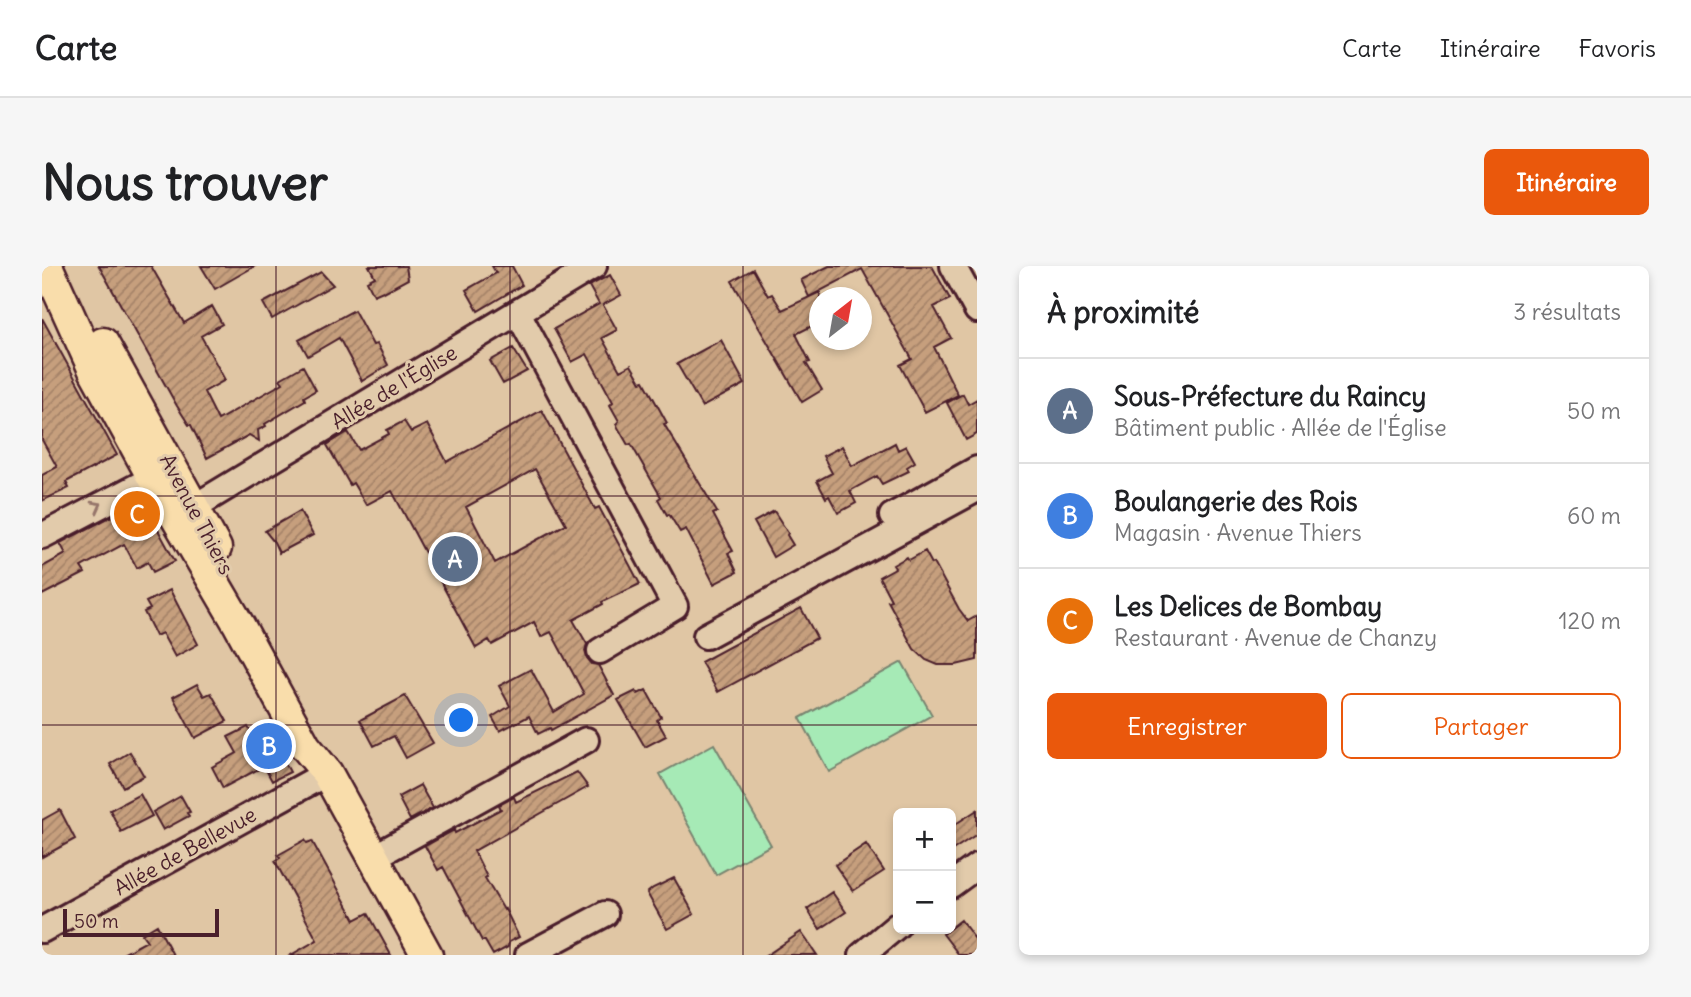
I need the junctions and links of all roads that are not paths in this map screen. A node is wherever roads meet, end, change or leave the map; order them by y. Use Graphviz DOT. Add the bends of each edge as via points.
graph roads {
  1 [pos="47,266"];
  2 [pos="594,266"];
  3 [pos="953,266"];
  4 [pos="977,310"];
  5 [pos="518,313"];
  6 [pos="94,370"];
  7 [pos="977,469"];
  8 [pos="153,478"];
  9 [pos="977,489"];
  10 [pos="194,507"];
  11 [pos="42,536"];
  12 [pos="818,557"];
  13 [pos="706,636"];
  14 [pos="600,651"];
  15 [pos="586,740"];
  16 [pos="327,773"];
  17 [pos="374,857"];
  18 [pos="977,866"];
  19 [pos="956,881"];
  20 [pos="605,914"];
  21 [pos="42,929"];
  22 [pos="893,929"];
  23 [pos="427,955"];
  24 [pos="528,955"];
  25 [pos="862,955"];
  1 -- 6 [label="main road, Avenue Thiers"];
  1 -- 10 [label="main road, Avenue Thiers" via="102,342"];
  2 -- 5 [label="street, Allée de l'Église"];
  3 -- 4 [label="street"];
  5 -- 10 [label="street, Allée de l'Église"];
  5 -- 14 [label="street" via="676,606"];
  6 -- 8 [label="main road, Avenue Thiers"];
  6 -- 10 [label="street" via="113,382 181,505"];
  7 -- 12 [label="street"];
  11 -- 8 [label="street, one-way"];
  8 -- 16 [label="main road, Avenue Thiers" via="305,746"];
  9 -- 13 [label="street"];
  10 -- 16 [label="main road, Avenue Thiers" via="317,739"];
  15 -- 17 [label="street"];
  16 -- 17 [label="main road, Avenue Thiers"];
  16 -- 21 [label="street, Allée de Bellevue"];
  17 -- 23 [label="main road, Avenue Thiers"];
  18 -- 19 [label="street"];
  20 -- 24 [label="street"];
  22 -- 25 [label="street"];
}
